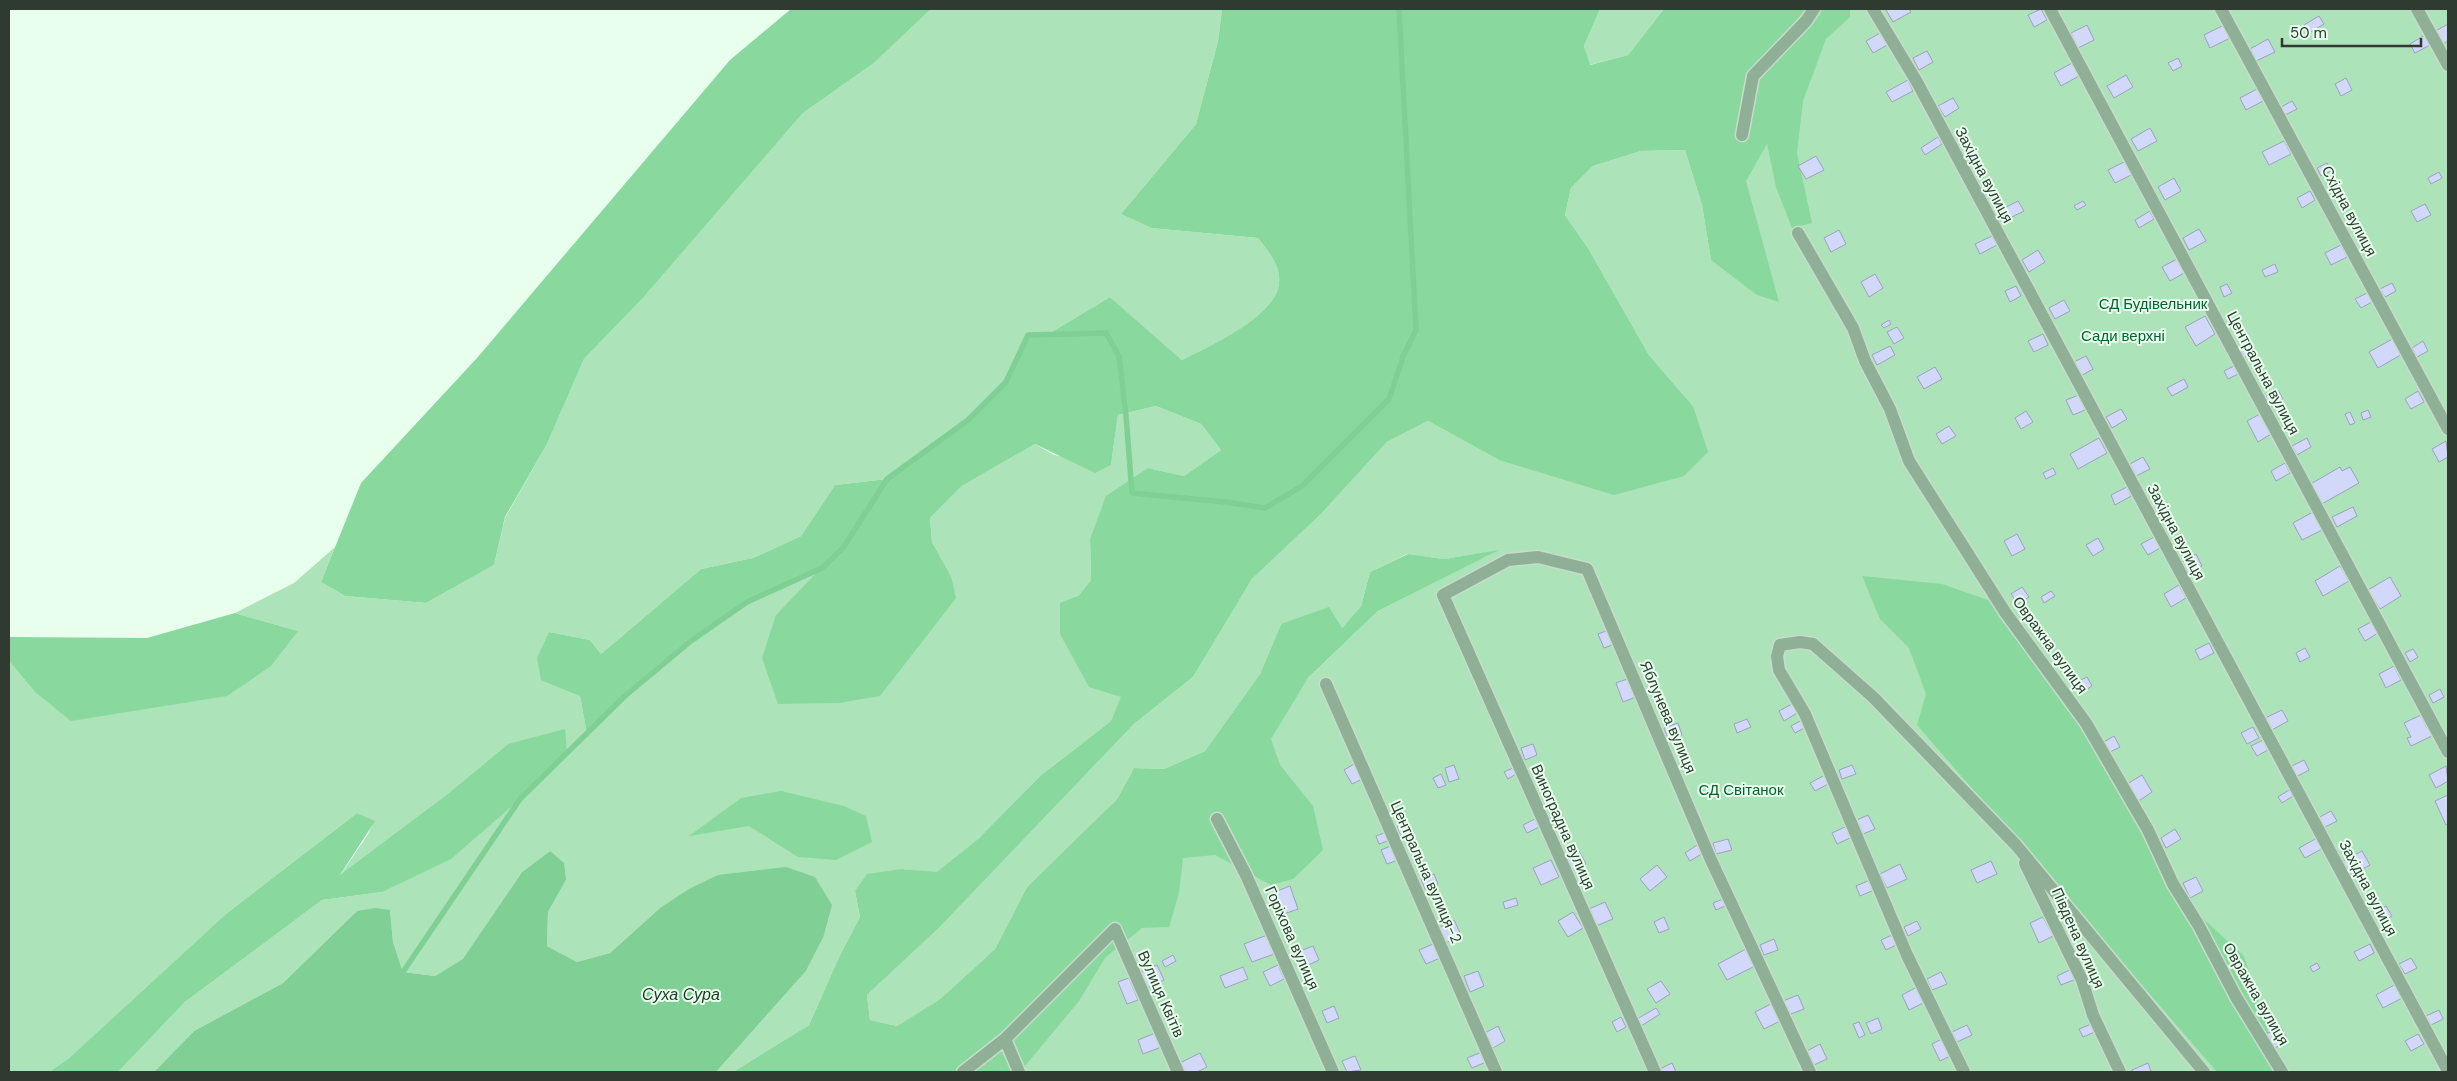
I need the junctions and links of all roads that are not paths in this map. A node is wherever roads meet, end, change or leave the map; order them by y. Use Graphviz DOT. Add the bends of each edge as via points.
graph roads {
  1 [pos="1814,9"];
  2 [pos="1873,9"];
  3 [pos="2050,9"];
  4 [pos="2221,9"];
  5 [pos="2417,9"];
  6 [pos="2448,65"];
  7 [pos="1742,135"];
  8 [pos="1798,233"];
  9 [pos="2448,429"];
  10 [pos="1443,595"];
  11 [pos="1326,684"];
  12 [pos="2448,752"];
  13 [pos="1217,819"];
  14 [pos="2016,845"];
  15 [pos="1005,1040"];
  16 [pos="2448,1071"];
  17 [pos="963,1072"];
  18 [pos="1019,1072"];
  19 [pos="1178,1072"];
  20 [pos="1333,1072"];
  21 [pos="1496,1072"];
  22 [pos="1655,1072"];
  23 [pos="1810,1072"];
  24 [pos="1964,1072"];
  25 [pos="2120,1072"];
  26 [pos="2204,1072"];
  27 [pos="2282,1072"];
  1 -- 7 [label="lane" via="1753,76"];
  2 -- 16 [label="lane, Західна вулиця" via="1916,82"];
  3 -- 12 [label="lane, Центральна вулиця"];
  4 -- 9 [label="lane, Східна вулиця"];
  5 -- 6 [label="lane"];
  8 -- 27 [label="lane, Овражна вулиця" via="1853,328 1865,362 1890,409 1909,461 2005,612 2086,723 2148,830 2236,997"];
  10 -- 22 [label="lane, Виноградна вулиця"];
  10 -- 23 [label="lane, Яблунева вулиця" via="1508,560 1538,557 1587,569 1711,860"];
  11 -- 21 [label="lane, Центральна вулиця-2"];
  13 -- 20 [label="lane, Горіхова вулиця" via="1246,875"];
  14 -- 24 [label="lane" via="1873,697 1813,644 1780,644 1776,656 1779,670 1805,714 1907,955"];
  14 -- 25 [label="lane, Південа вулиця" via="2082,980 2093,1015"];
  14 -- 26 [label="lane"];
  15 -- 17 [label="lane"];
  15 -- 18 [label="lane"];
  15 -- 19 [label="lane, Вулиця Квітів" via="1115,929"];
}
